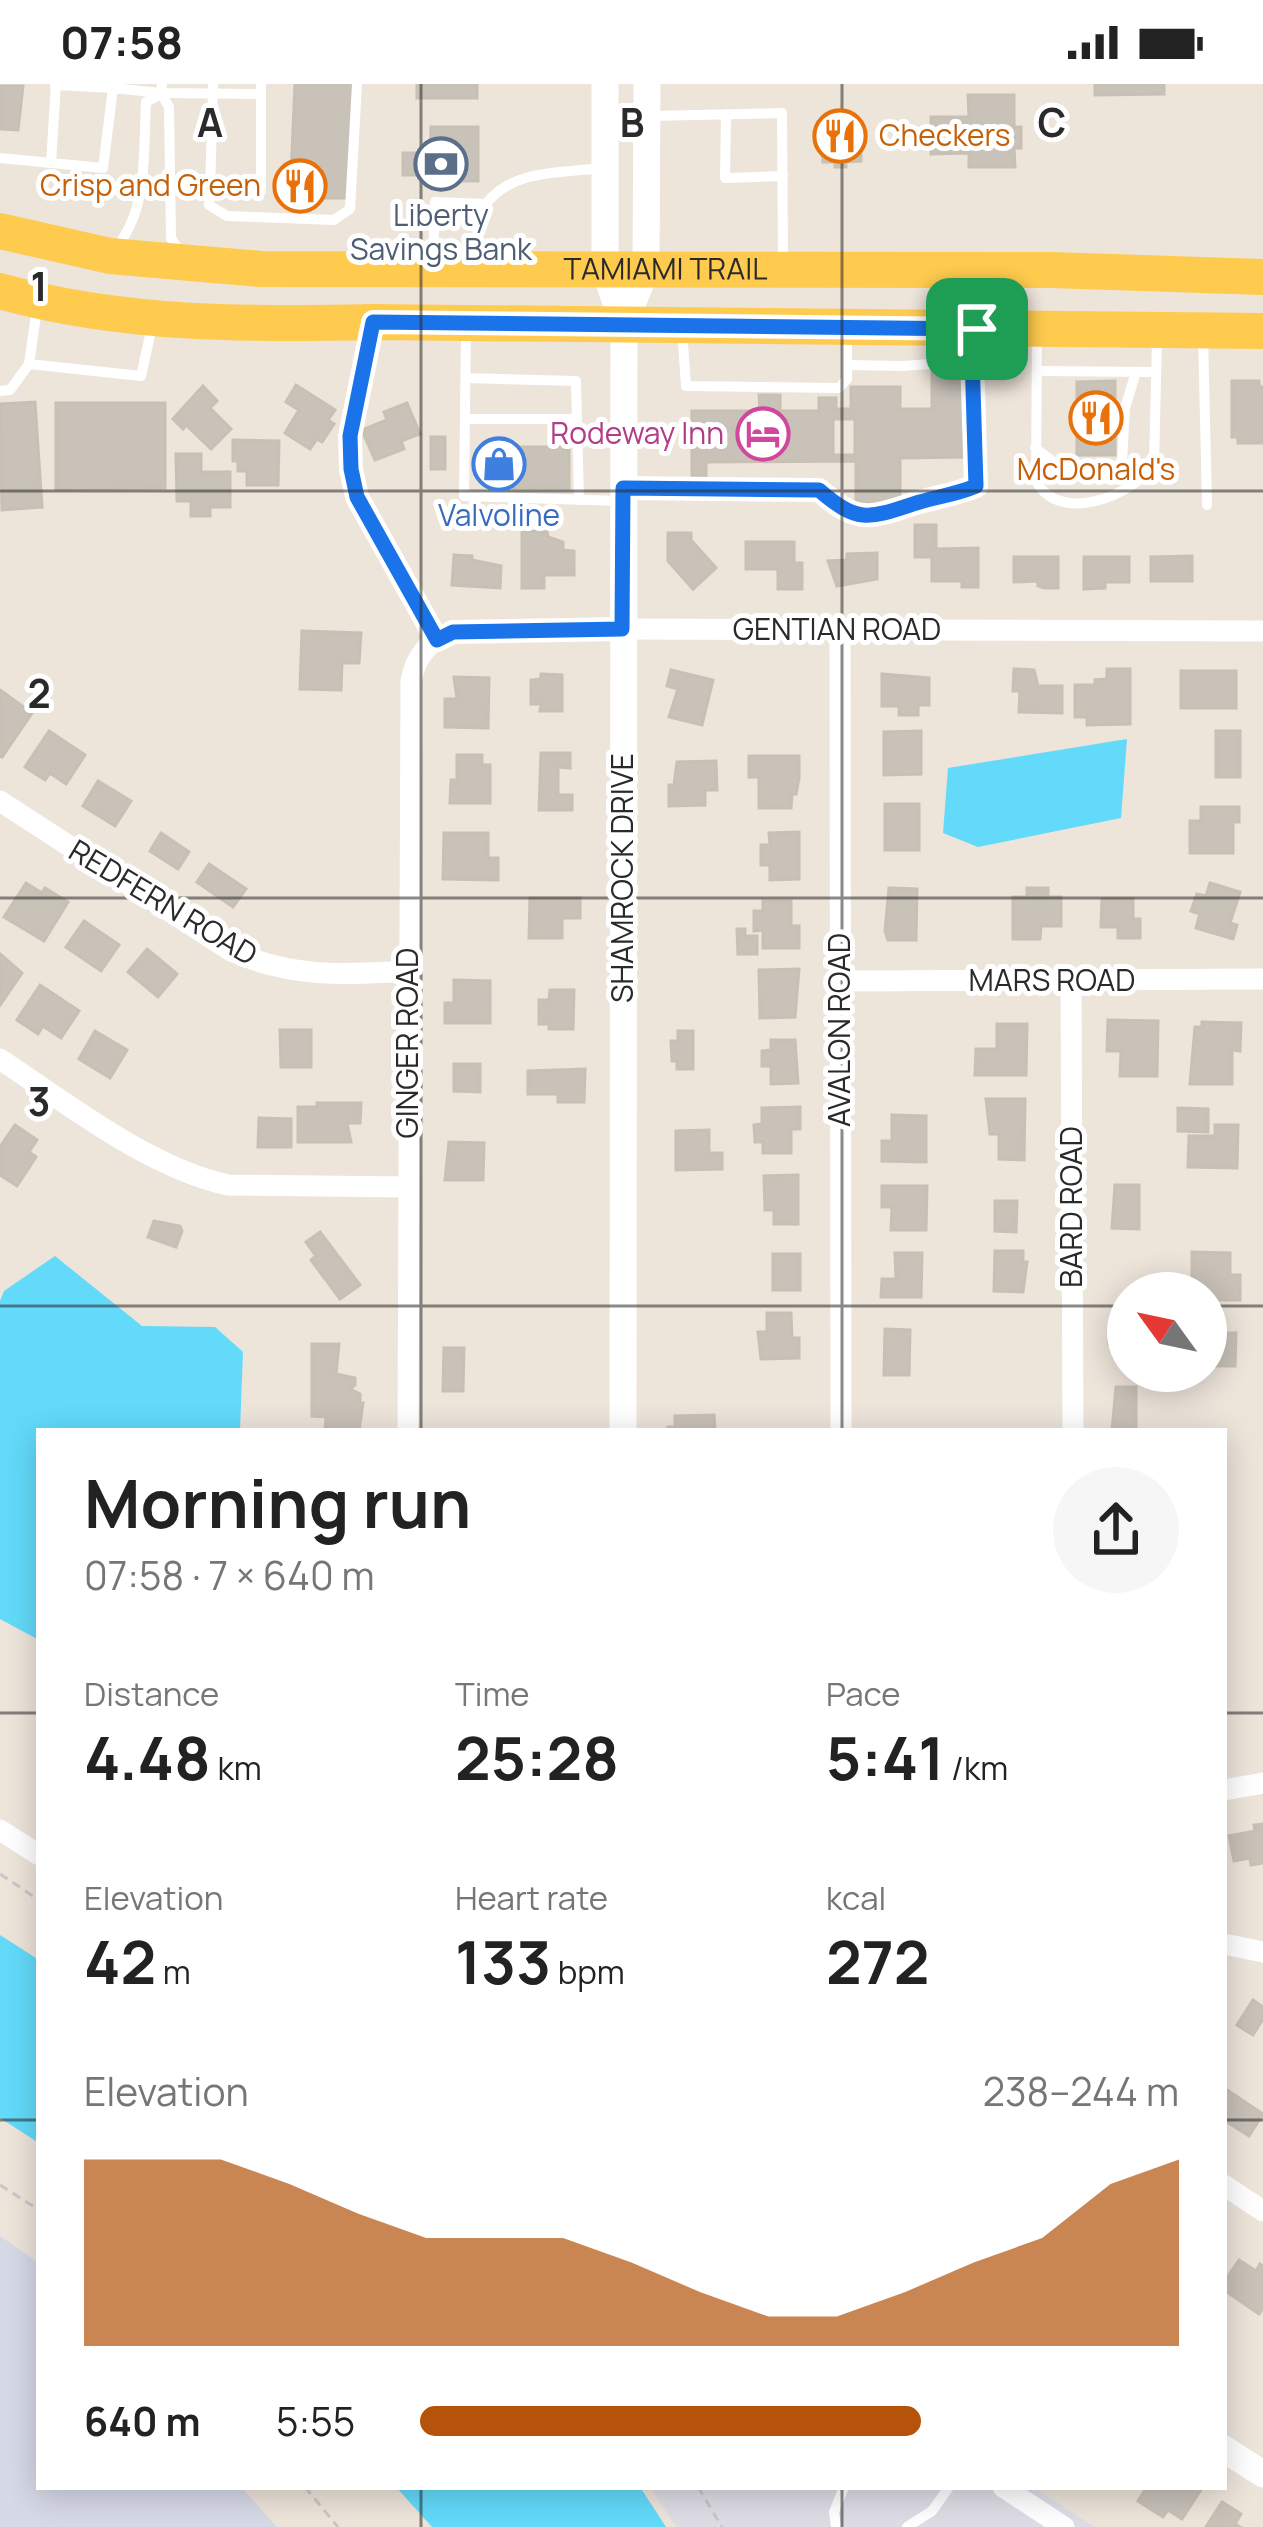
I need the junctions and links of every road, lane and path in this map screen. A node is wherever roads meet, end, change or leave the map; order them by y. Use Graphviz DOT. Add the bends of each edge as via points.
graph roads {
  1 [pos="357,84"];
  2 [pos="605,84"];
  3 [pos="647,84"];
  4 [pos="56,85"];
  5 [pos="113,86"];
  6 [pos="162,89"];
  7 [pos="213,89"];
  8 [pos="261,89"];
  9 [pos="726,114"];
  10 [pos="647,116"];
  11 [pos="0,158"];
  12 [pos="51,163"];
  13 [pos="606,167"];
  14 [pos="782,176"];
  15 [pos="210,192"];
  16 [pos="0,231"];
  17 [pos="110,256"];
  18 [pos="188,264"];
  19 [pos="646,269"];
  20 [pos="783,269"];
  21 [pos="432,270"];
  22 [pos="605,272"];
  23 [pos="1263,277"];
  24 [pos="0,291"];
  25 [pos="39,299"];
  26 [pos="153,318"];
  27 [pos="373,322"];
  28 [pos="466,325"];
  29 [pos="624,325"];
  30 [pos="682,326"];
  31 [pos="847,328"];
  32 [pos="1157,329"];
  33 [pos="1037,330"];
  34 [pos="1203,330"];
  35 [pos="1263,331"];
  36 [pos="975,342"];
  37 [pos="29,364"];
  38 [pos="847,364"];
  39 [pos="1037,371"];
  40 [pos="1136,372"];
  41 [pos="1156,373"];
  42 [pos="466,378"];
  43 [pos="0,391"];
  44 [pos="465,419"];
  45 [pos="577,419"];
  46 [pos="1035,448"];
  47 [pos="623,495"];
  48 [pos="579,500"];
  49 [pos="1207,505"];
  50 [pos="622,629"];
  51 [pos="840,630"];
  52 [pos="1263,631"];
  53 [pos="437,640"];
  54 [pos="0,800"];
  55 [pos="408,971"];
  56 [pos="1263,979"];
  57 [pos="840,981"];
  58 [pos="1071,982"];
  59 [pos="3,1068"];
  60 [pos="407,1187"];
  61 [pos="408,1428"];
  62 [pos="623,1428"];
  63 [pos="841,1428"];
  64 [pos="1073,1428"];
  65 [pos="1263,1783"];
  66 [pos="1227,1789"];
  67 [pos="0,1830"];
  68 [pos="36,1853"];
  69 [pos="0,1874"];
  70 [pos="36,1898"];
  71 [pos="1227,1945"];
  72 [pos="1263,1952"];
  73 [pos="0,2185"];
  74 [pos="1227,2187"];
  75 [pos="36,2208"];
  76 [pos="1263,2211"];
  77 [pos="1227,2451"];
  78 [pos="1263,2474"];
  79 [pos="307,2490"];
  80 [pos="700,2490"];
  81 [pos="843,2490"];
  82 [pos="947,2490"];
  83 [pos="1008,2490"];
  84 [pos="1062,2526"];
  85 [pos="338,2527"];
  86 [pos="722,2527"];
  87 [pos="836,2527"];
  88 [pos="908,2527"];
  1 -- 15 [label="lane" via="350,209 343,217 227,216 209,205"];
  2 -- 13 [label="street"];
  3 -- 10 [label="street"];
  4 -- 5 [label="lane"];
  4 -- 12 [label="lane"];
  5 -- 6 [label="lane"];
  5 -- 12 [label="lane" via="103,168"];
  6 -- 7 [label="lane"];
  6 -- 17 [label="lane" via="146,102 139,207"];
  6 -- 18 [label="lane" via="170,107 171,238"];
  7 -- 8 [label="lane"];
  7 -- 15 [label="lane"];
  8 -- 15 [label="lane" via="261,191"];
  9 -- 10 [label="lane"];
  9 -- 14 [label="lane" via="782,112"];
  9 -- 14 [label="lane" via="725,178"];
  10 -- 19 [label="street"];
  11 -- 12 [label="lane"];
  13 -- 21 [label="lane" via="522,178 500,186 486,204 435,202"];
  13 -- 22 [label="street"];
  14 -- 20 [label="lane"];
  16 -- 17 [label="main road, TAMIAMI TRAIL"];
  17 -- 18 [label="main road, TAMIAMI TRAIL"];
  18 -- 21 [label="main road, TAMIAMI TRAIL"];
  19 -- 20 [label="main road, TAMIAMI TRAIL"];
  19 -- 22 [label="main road, TAMIAMI TRAIL"];
  19 -- 29 [label="street"];
  20 -- 23 [label="main road, TAMIAMI TRAIL"];
  21 -- 22 [label="main road, TAMIAMI TRAIL"];
  22 -- 29 [label="street"];
  24 -- 25 [label="main road, TAMIAMI TRAIL"];
  25 -- 26 [label="main road, TAMIAMI TRAIL"];
  25 -- 37 [label="lane"];
  26 -- 27 [label="main road, TAMIAMI TRAIL"];
  26 -- 37 [label="lane" via="141,376"];
  27 -- 28 [label="main road, TAMIAMI TRAIL"];
  27 -- 53 [label="lane" via="350,436 354,483"];
  28 -- 29 [label="main road, TAMIAMI TRAIL"];
  28 -- 42 [label="lane"];
  29 -- 30 [label="main road, TAMIAMI TRAIL"];
  29 -- 47 [label="street, SHAMROCK DRIVE"];
  30 -- 31 [label="main road, TAMIAMI TRAIL"];
  30 -- 38 [label="lane" via="686,386 839,388"];
  31 -- 36 [label="main road, TAMIAMI TRAIL"];
  31 -- 38 [label="lane"];
  32 -- 33 [label="main road, TAMIAMI TRAIL"];
  32 -- 34 [label="main road, TAMIAMI TRAIL"];
  32 -- 41 [label="lane"];
  33 -- 36 [label="main road, TAMIAMI TRAIL"];
  33 -- 39 [label="lane"];
  34 -- 35 [label="main road, TAMIAMI TRAIL"];
  34 -- 49 [label="lane"];
  36 -- 38 [label="lane" via="968,361"];
  36 -- 47 [label="lane" via="976,486 888,515 842,511 819,490"];
  37 -- 43 [label="lane" via="10,390"];
  39 -- 40 [label="lane"];
  39 -- 46 [label="lane"];
  40 -- 41 [label="lane"];
  40 -- 46 [label="lane" via="1124,408 1122,462 1106,479 1063,469"];
  41 -- 46 [label="lane" via="1155,458 1140,478 1085,503 1063,504 1040,488"];
  42 -- 44 [label="lane"];
  42 -- 45 [label="lane" via="576,380"];
  44 -- 45 [label="lane"];
  44 -- 48 [label="lane" via="464,496"];
  45 -- 48 [label="lane"];
  47 -- 48 [label="lane"];
  47 -- 50 [label="street, SHAMROCK DRIVE"];
  50 -- 51 [label="street, GENTIAN ROAD"];
  50 -- 53 [label="street, GENTIAN ROAD" via="453,632"];
  50 -- 62 [label="street, SHAMROCK DRIVE"];
  51 -- 52 [label="street, GENTIAN ROAD"];
  51 -- 57 [label="street, AVALON ROAD"];
  53 -- 55 [label="street, GINGER ROAD" via="419,656 411,682"];
  54 -- 55 [label="street, REDFERN ROAD" via="262,964 303,974"];
  55 -- 60 [label="street, GINGER ROAD"];
  56 -- 58 [label="street, MARS ROAD"];
  57 -- 58 [label="street, MARS ROAD"];
  57 -- 63 [label="street, AVALON ROAD"];
  58 -- 64 [label="street, BARD ROAD"];
  59 -- 60 [label="street" via="200,1179"];
  60 -- 61 [label="street, GINGER ROAD"];
  65 -- 66 [label="street"];
  67 -- 68 [label="street"];
  69 -- 70 [label="path"];
  71 -- 72 [label="street"];
  73 -- 75 [label="path"];
  74 -- 76 [label="street"];
  77 -- 78 [label="street"];
  79 -- 85 [label="path"];
  80 -- 86 [label="path"];
  81 -- 87 [label="lane"];
  82 -- 88 [label="lane"];
  83 -- 84 [label="street"];
}
